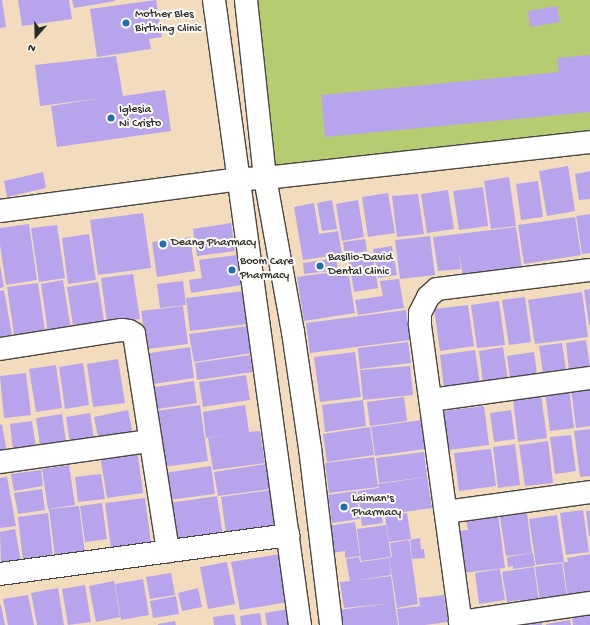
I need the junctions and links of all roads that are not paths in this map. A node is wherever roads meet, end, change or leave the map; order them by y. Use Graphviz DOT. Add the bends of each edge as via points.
graph roads {
  1 [pos="214,0"];
  2 [pos="246,0"];
  3 [pos="590,142"];
  4 [pos="265,178"];
  5 [pos="240,179"];
  6 [pos="0,212"];
  7 [pos="590,270"];
  8 [pos="0,349"];
  9 [pos="590,378"];
  10 [pos="431,400"];
  11 [pos="150,441"];
  12 [pos="0,462"];
  13 [pos="590,492"];
  14 [pos="446,512"];
  15 [pos="288,535"];
  16 [pos="168,551"];
  17 [pos="0,574"];
  18 [pos="590,603"];
  19 [pos="460,624"];
  20 [pos="300,625"];
  21 [pos="330,625"];
  1 -- 5 [label="street"];
  2 -- 4 [label="street"];
  3 -- 4 [label="street"];
  4 -- 5 [label="street"];
  4 -- 21 [label="street" via="310,448"];
  5 -- 6 [label="street"];
  5 -- 15 [label="street"];
  7 -- 10 [label="street" via="437,289 432,292 420,318"];
  8 -- 11 [label="street" via="122,330 134,334"];
  9 -- 10 [label="street"];
  10 -- 14 [label="street"];
  11 -- 12 [label="street"];
  11 -- 16 [label="street"];
  13 -- 14 [label="street"];
  14 -- 19 [label="street"];
  15 -- 16 [label="street"];
  15 -- 20 [label="street"];
  16 -- 17 [label="street"];
  18 -- 19 [label="street"];
}
